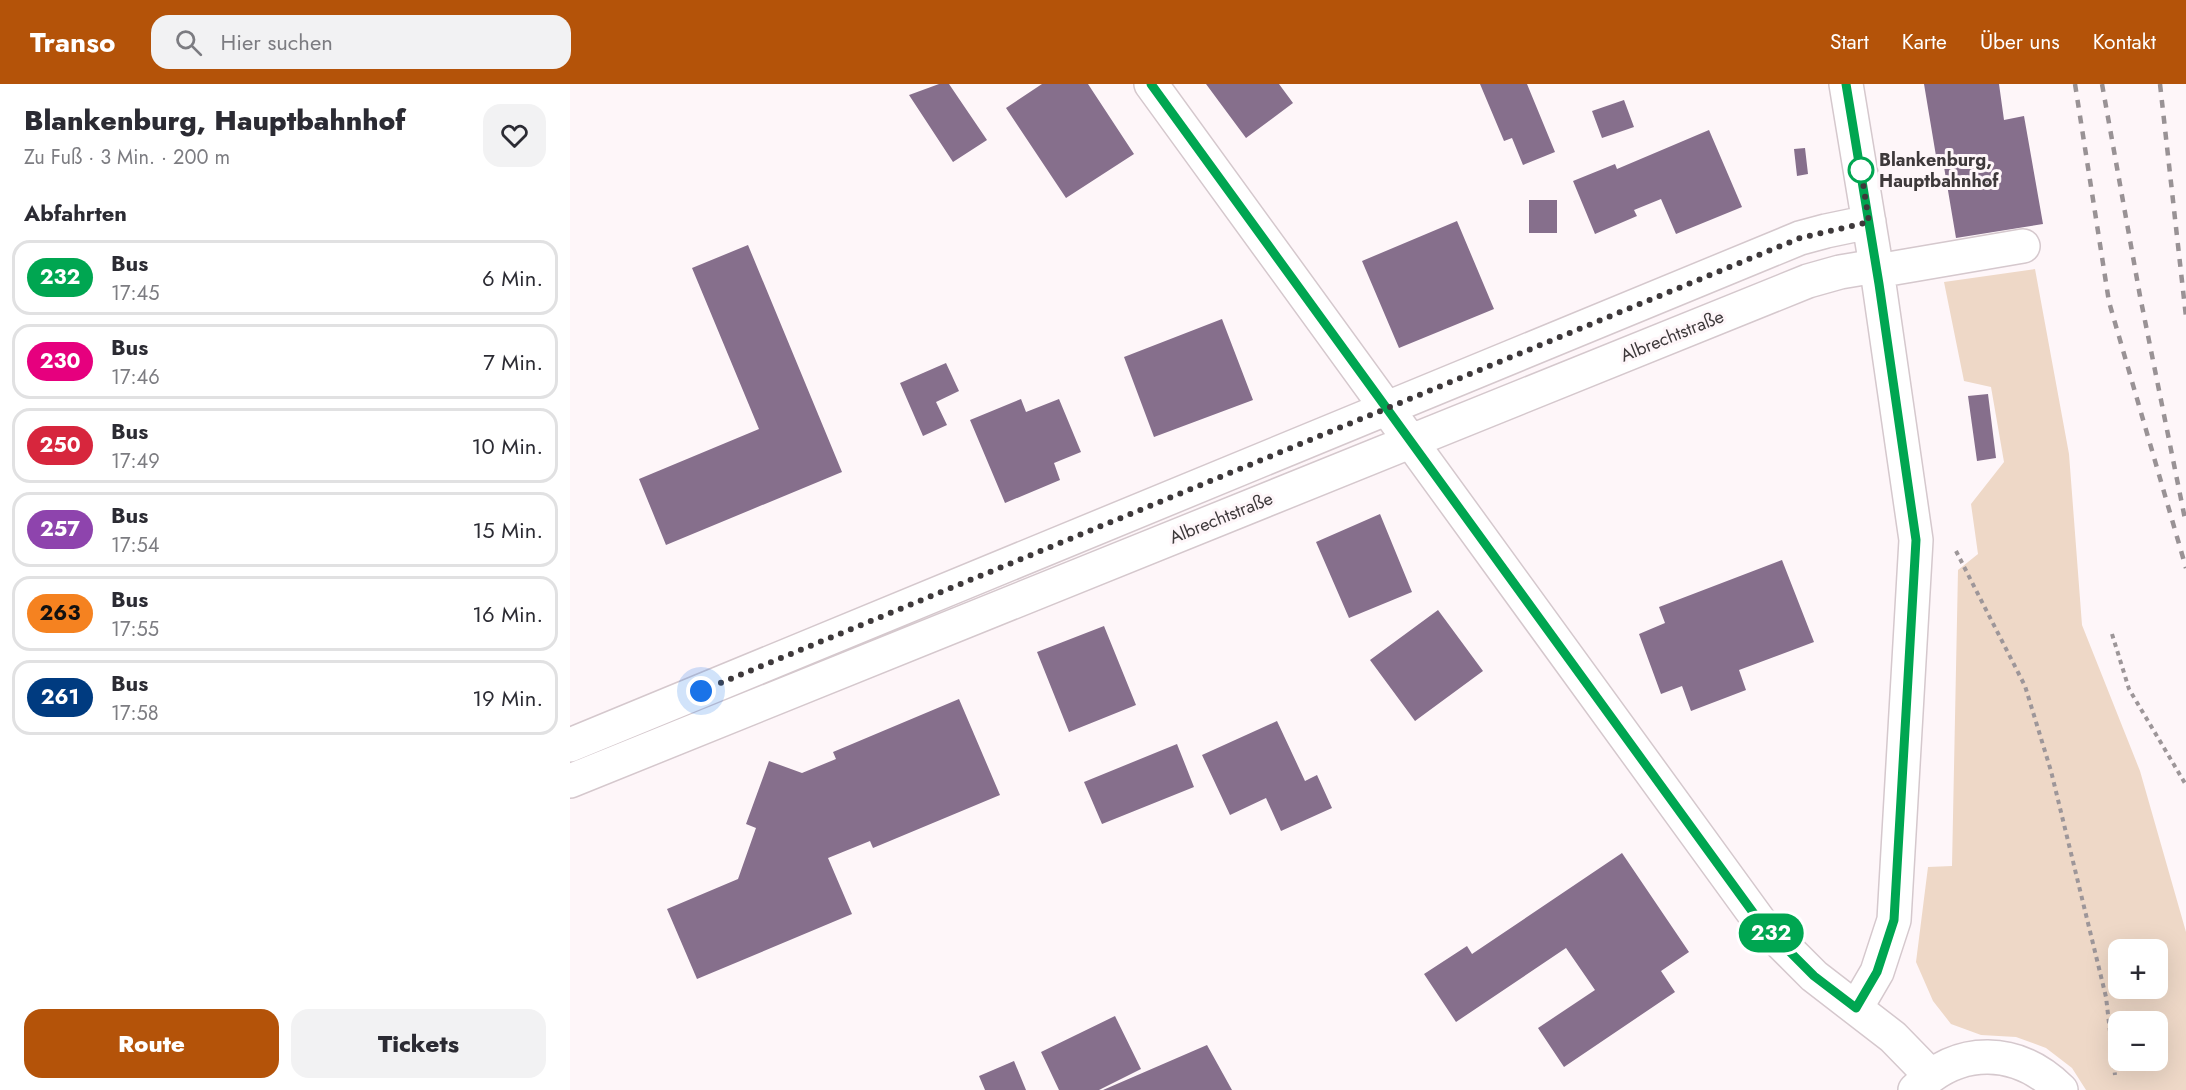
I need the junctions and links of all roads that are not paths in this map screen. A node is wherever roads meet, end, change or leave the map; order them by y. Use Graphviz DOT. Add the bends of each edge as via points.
graph roads {
  1 [pos="1151,84"];
  2 [pos="1846,84"];
  3 [pos="1869,222"];
  4 [pos="2023,246"];
  5 [pos="1876,268"];
  6 [pos="1388,408"];
  7 [pos="1411,441"];
  8 [pos="570,746"];
  9 [pos="570,781"];
  10 [pos="1856,1008"];
  11 [pos="1923,1083"];
  12 [pos="2061,1090"];
  1 -- 6 [label="street"];
  2 -- 3 [label="street"];
  3 -- 5 [label="street"];
  3 -- 6 [label="street" via="1800,238"];
  4 -- 5 [label="street, Albrechtstraße"];
  5 -- 7 [label="street, Albrechtstraße" via="1808,281"];
  5 -- 10 [label="street" via="1916,540 1894,920 1877,972"];
  6 -- 7 [label="street"];
  6 -- 8 [label="street"];
  7 -- 9 [label="street, Albrechtstraße"];
  7 -- 10 [label="street" via="1760,922 1814,976"];
  10 -- 11 [label="street" via="1893,1036"];
  11 -- 12 [label="street" via="1960,1061 1992,1057 2024,1064"];
}
